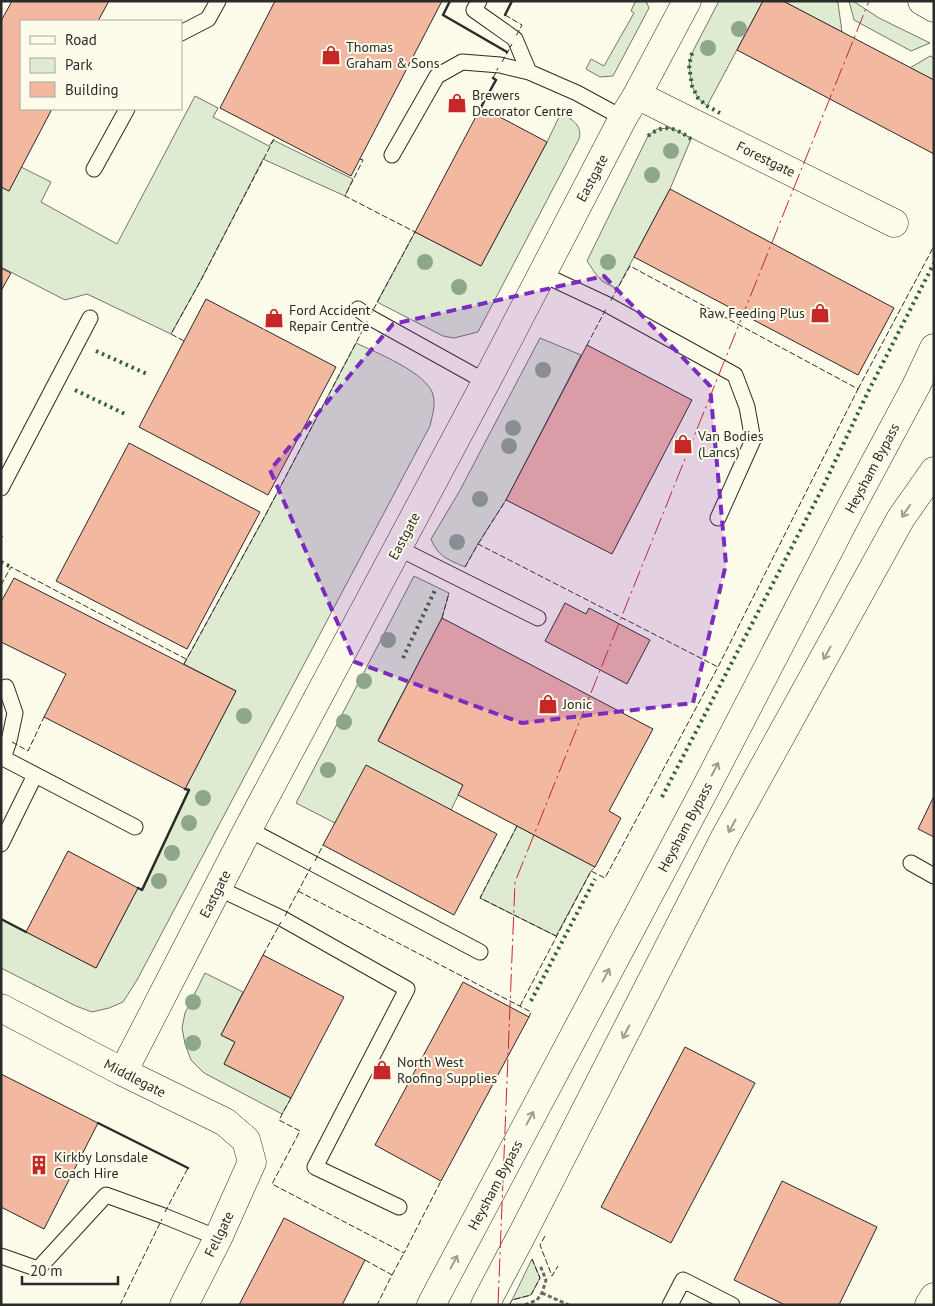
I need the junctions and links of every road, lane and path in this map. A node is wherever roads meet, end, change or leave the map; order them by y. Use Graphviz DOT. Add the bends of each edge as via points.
graph roads {
  1 [pos="218,1"];
  2 [pos="479,1"];
  3 [pos="687,1"];
  4 [pos="922,1"];
  5 [pos="934,8"];
  6 [pos="182,32"];
  7 [pos="529,72"];
  8 [pos="637,95"];
  9 [pos="126,110"];
  10 [pos="624,118"];
  11 [pos="392,155"];
  12 [pos="94,169"];
  13 [pos="894,223"];
  14 [pos="542,274"];
  15 [pos="358,309"];
  16 [pos="90,318"];
  17 [pos="934,348"];
  18 [pos="934,365"];
  19 [pos="486,382"];
  20 [pos="916,386"];
  21 [pos="934,471"];
  22 [pos="1,488"];
  23 [pos="718,518"];
  24 [pos="398,548"];
  25 [pos="538,618"];
  26 [pos="6,687"];
  27 [pos="2,758"];
  28 [pos="35,775"];
  29 [pos="135,827"];
  30 [pos="248,829"];
  31 [pos="1,844"];
  32 [pos="911,863"];
  33 [pos="934,876"];
  34 [pos="218,888"];
  35 [pos="480,952"];
  36 [pos="1,1008"];
  37 [pos="123,1072"];
  38 [pos="252,1162"];
  39 [pos="398,1207"];
  40 [pos="218,1238"];
  41 [pos="1,1256"];
  42 [pos="546,1280"];
  43 [pos="542,1293"];
  44 [pos="934,1297"];
  45 [pos="184,1305"];
  46 [pos="431,1305"];
  47 [pos="485,1305"];
  48 [pos="525,1305"];
  49 [pos="569,1305"];
  50 [pos="670,1305"];
  51 [pos="732,1305"];
  52 [pos="929,1305"];
  1 -- 6 [label="lane" via="208,19"];
  2 -- 7 [label="lane" via="474,10 515,39"];
  3 -- 8 [label="main road, Eastgate"];
  4 -- 5 [label="main road"];
  7 -- 10 [label="lane"];
  7 -- 11 [label="lane" via="500,65 462,62 437,76"];
  8 -- 10 [label="main road, Eastgate"];
  8 -- 13 [label="main road, Forestgate"];
  9 -- 12 [label="lane"];
  10 -- 14 [label="main road, Eastgate"];
  14 -- 19 [label="main road, Eastgate"];
  14 -- 23 [label="lane" via="608,305 735,375 747,407 753,440"];
  15 -- 19 [label="lane"];
  16 -- 22 [label="lane"];
  17 -- 20 [label="main road, Heysham Bypass"];
  18 -- 20 [label="main road"];
  19 -- 24 [label="main road, Eastgate"];
  46 -- 20 [label="main road, Heysham Bypass, one-way"];
  21 -- 47 [label="main road, one-way" via="901,518 724,839"];
  24 -- 25 [label="lane"];
  24 -- 30 [label="main road, Eastgate"];
  26 -- 27 [label="lane" via="15,713 10,740"];
  27 -- 28 [label="lane"];
  28 -- 29 [label="lane"];
  28 -- 31 [label="lane"];
  30 -- 34 [label="main road, Eastgate"];
  30 -- 35 [label="lane"];
  32 -- 33 [label="lane"];
  34 -- 37 [label="main road, Eastgate"];
  34 -- 39 [label="lane" via="283,919 407,989 315,1167"];
  36 -- 37 [label="main road, Middlegate"];
  37 -- 38 [label="main road, Middlegate" via="225,1122 246,1140"];
  38 -- 40 [label="main road, Fellgate"];
  40 -- 41 [label="lane" via="106,1195 38,1269"];
  40 -- 45 [label="main road, Fellgate"];
  42 -- 43 [label="path"];
  43 -- 48 [label="path" via="537,1300"];
  43 -- 49 [label="path"];
  44 -- 52 [label="main road"];
  50 -- 51 [label="lane" via="683,1280"];
}
